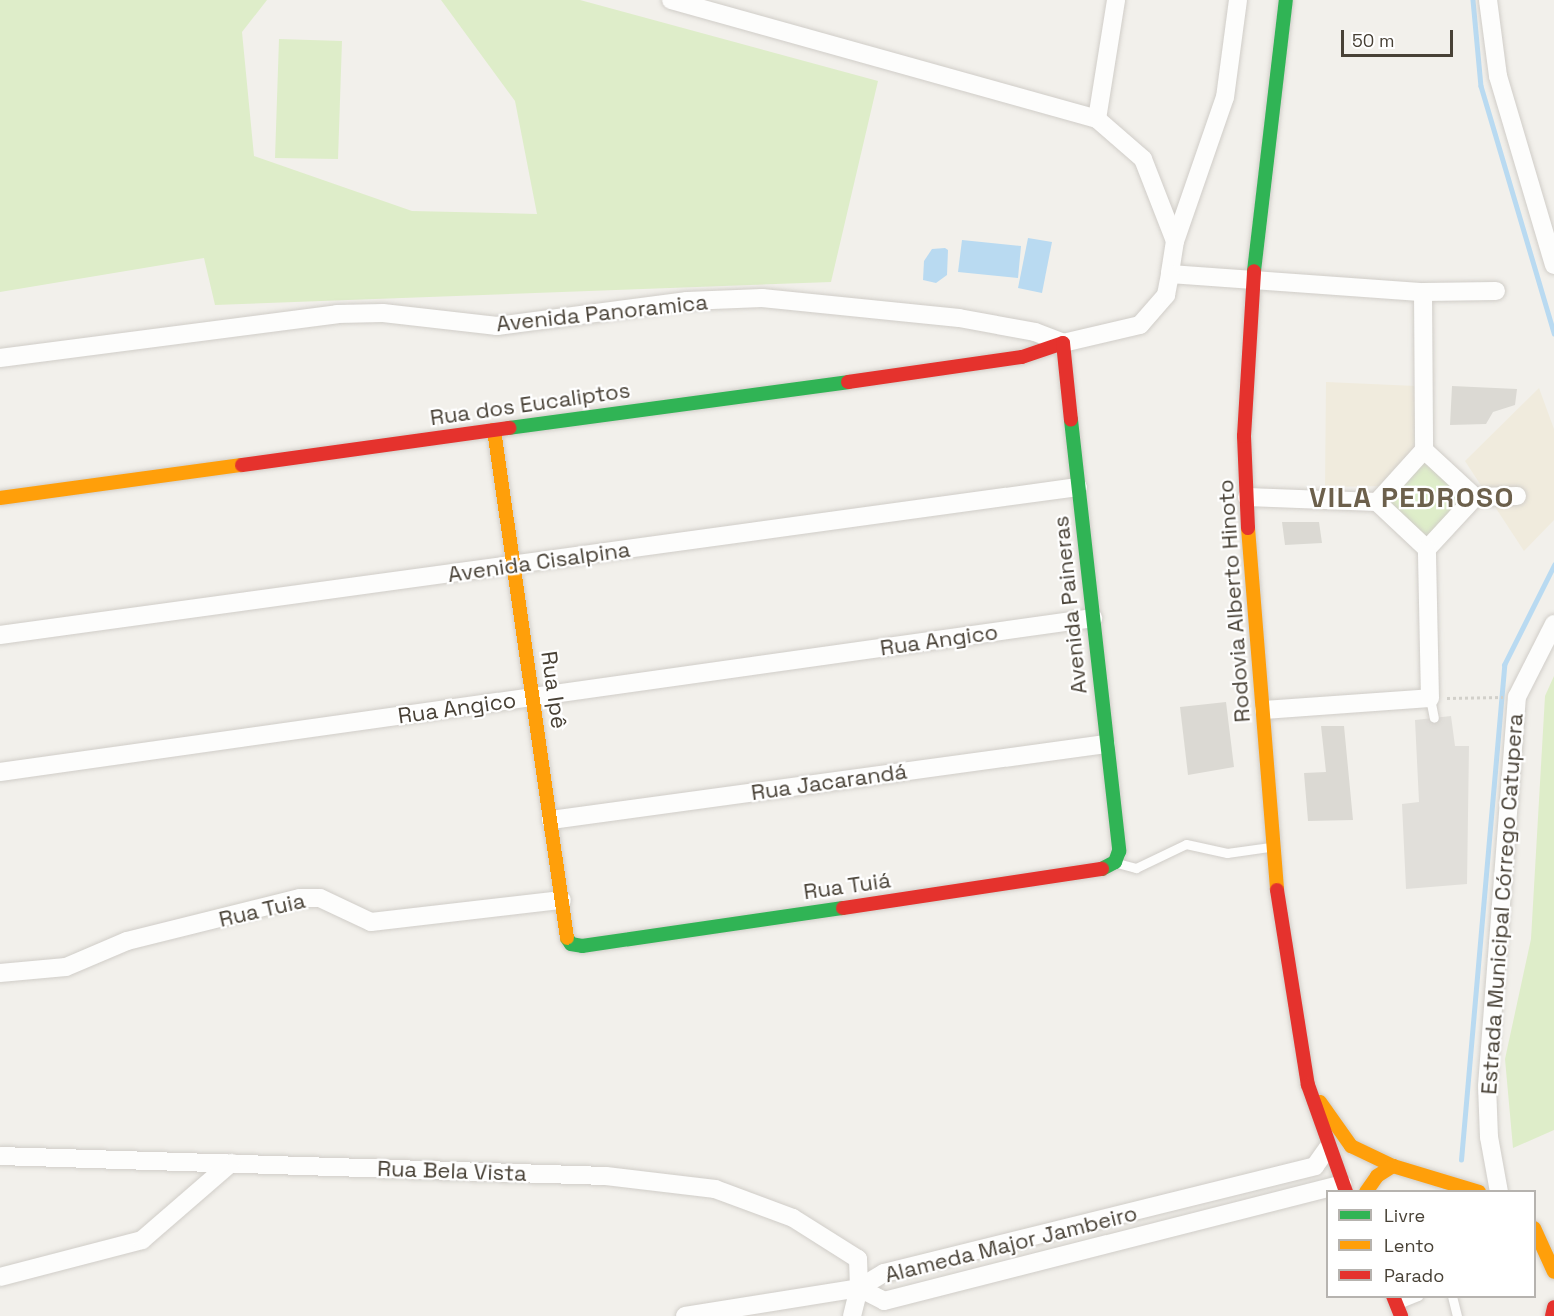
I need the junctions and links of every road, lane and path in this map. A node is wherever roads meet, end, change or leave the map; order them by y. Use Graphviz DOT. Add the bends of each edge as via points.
graph roads {
  1 [pos="671,0"];
  2 [pos="1116,0"];
  3 [pos="1238,0"];
  4 [pos="1286,0"];
  5 [pos="1488,0"];
  6 [pos="696,3"];
  7 [pos="1097,119"];
  8 [pos="1175,241"];
  9 [pos="1554,265"];
  10 [pos="1170,274"];
  11 [pos="1252,282"];
  12 [pos="1496,291"];
  13 [pos="1424,292"];
  14 [pos="1063,342"];
  15 [pos="0,358"];
  16 [pos="494,430"];
  17 [pos="1424,450"];
  18 [pos="1078,487"];
  19 [pos="1517,496"];
  20 [pos="1247,497"];
  21 [pos="1475,497"];
  22 [pos="0,498"];
  23 [pos="1377,502"];
  24 [pos="1427,549"];
  25 [pos="514,566"];
  26 [pos="1093,618"];
  27 [pos="1554,624"];
  28 [pos="0,635"];
  29 [pos="1517,697"];
  30 [pos="534,698"];
  31 [pos="1430,698"];
  32 [pos="1264,710"];
  33 [pos="1434,718"];
  34 [pos="1106,744"];
  35 [pos="0,772"];
  36 [pos="551,820"];
  37 [pos="1271,847"];
  38 [pos="1115,862"];
  39 [pos="562,900"];
  40 [pos="582,946"];
  41 [pos="0,973"];
  42 [pos="1308,1085"];
  43 [pos="1351,1146"];
  44 [pos="1327,1149"];
  45 [pos="0,1156"];
  46 [pos="231,1163"];
  47 [pos="1393,1166"];
  48 [pos="1453,1187"];
  49 [pos="1344,1188"];
  50 [pos="1226,1190"];
  51 [pos="1367,1190"];
  52 [pos="1472,1190"];
  53 [pos="1499,1190"];
  54 [pos="1326,1192"];
  55 [pos="1231,1213"];
  56 [pos="1536,1235"];
  57 [pos="1541,1251"];
  58 [pos="1554,1272"];
  59 [pos="0,1277"];
  60 [pos="859,1288"];
  61 [pos="1414,1298"];
  62 [pos="1452,1298"];
  63 [pos="1397,1306"];
  64 [pos="1554,1307"];
  65 [pos="685,1316"];
  66 [pos="852,1316"];
  67 [pos="1457,1316"];
  68 [pos="1552,1316"];
  1 -- 6 [label="street"];
  2 -- 7 [label="street"];
  3 -- 8 [label="street" via="1225,97"];
  4 -- 11 [label="street, Rodovia Alberto Hinoto"];
  5 -- 9 [label="street" via="1498,76"];
  6 -- 7 [label="street"];
  7 -- 8 [label="street" via="1143,159"];
  8 -- 10 [label="street"];
  10 -- 11 [label="street"];
  10 -- 14 [label="street" via="1166,295 1140,325"];
  11 -- 13 [label="street"];
  11 -- 20 [label="street, Rodovia Alberto Hinoto" via="1244,436"];
  12 -- 13 [label="street"];
  13 -- 17 [label="street"];
  14 -- 15 [label="street, Avenida Panoramica" via="1035,332 958,318 762,298 687,301 498,326 383,313 337,314"];
  14 -- 16 [label="street, Rua dos Eucaliptos" via="1022,357"];
  14 -- 18 [label="street, Avenida Paineras"];
  16 -- 22 [label="street, Rua dos Eucaliptos"];
  16 -- 25 [label="street, Rua Ipê"];
  17 -- 21 [label="street"];
  17 -- 23 [label="street"];
  18 -- 25 [label="street, Avenida Cisalpina"];
  18 -- 26 [label="street, Avenida Paineras"];
  19 -- 21 [label="street"];
  20 -- 23 [label="street"];
  20 -- 32 [label="street, Rodovia Alberto Hinoto"];
  21 -- 24 [label="street"];
  23 -- 24 [label="street"];
  24 -- 31 [label="street"];
  25 -- 28 [label="street, Avenida Cisalpina"];
  25 -- 30 [label="street, Rua Ipê"];
  26 -- 30 [label="street, Rua Angico"];
  26 -- 34 [label="street, Avenida Paineras"];
  27 -- 29 [label="street, Estrada Municipal Córrego Catupera"];
  29 -- 31 [label="path"];
  29 -- 53 [label="street, Estrada Municipal Córrego Catupera" via="1487,1086 1489,1137"];
  30 -- 35 [label="street, Rua Angico"];
  30 -- 36 [label="street, Rua Ipê"];
  31 -- 32 [label="street"];
  31 -- 33 [label="lane"];
  32 -- 37 [label="street, Rodovia Alberto Hinoto"];
  34 -- 36 [label="street, Rua Jacarandá"];
  34 -- 38 [label="street, Avenida Paineras" via="1119,851"];
  36 -- 39 [label="street, Rua Ipê"];
  37 -- 38 [label="lane" via="1227,853 1186,844 1136,868"];
  37 -- 42 [label="street, Rodovia Alberto Hinoto"];
  38 -- 40 [label="street, Rua Tuiá" via="1104,869"];
  39 -- 40 [label="street, Rua Ipê" via="566,935 571,944"];
  39 -- 41 [label="street, Rua Tuia" via="371,922 320,898 300,898 127,941 66,967"];
  42 -- 43 [label="street"];
  42 -- 44 [label="street, Rodovia Alberto Hinoto"];
  43 -- 44 [label="street"];
  43 -- 47 [label="street"];
  44 -- 49 [label="street, Rodovia Alberto Hinoto"];
  44 -- 50 [label="street, Alameda Major Jambeiro" via="1315,1166"];
  45 -- 46 [label="street, Rua Bela Vista"];
  46 -- 59 [label="street" via="142,1240"];
  46 -- 60 [label="street, Rua Bela Vista" via="606,1176 714,1189 793,1218 858,1259"];
  47 -- 48 [label="street"];
  47 -- 51 [label="street" via="1377,1176"];
  48 -- 52 [label="street"];
  50 -- 55 [label="street"];
  50 -- 60 [label="street, Alameda Major Jambeiro" via="884,1273"];
  54 -- 55 [label="street, Alameda Major Jambeiro"];
  55 -- 60 [label="street, Alameda Major Jambeiro" via="885,1301"];
  56 -- 57 [label="street"];
  57 -- 58 [label="street"];
  60 -- 65 [label="street"];
  60 -- 66 [label="street"];
  61 -- 63 [label="lane"];
  62 -- 67 [label="lane"];
  64 -- 68 [label="street"];
}
